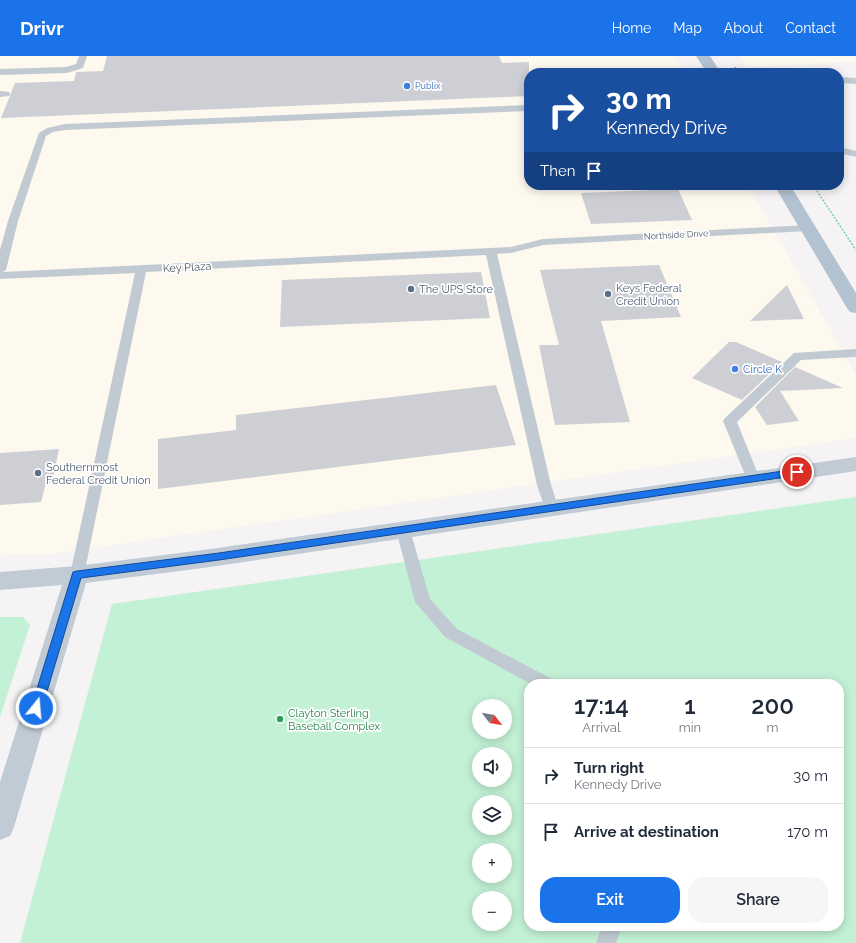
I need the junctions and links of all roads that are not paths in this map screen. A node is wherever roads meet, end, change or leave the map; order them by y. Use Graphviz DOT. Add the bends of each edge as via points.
graph roads {
  1 [pos="83,56"];
  2 [pos="703,56"];
  3 [pos="711,68"];
  4 [pos="0,72"];
  5 [pos="844,80"];
  6 [pos="856,81"];
  7 [pos="524,108"];
  8 [pos="844,151"];
  9 [pos="856,154"];
  10 [pos="785,190"];
  11 [pos="808,228"];
  12 [pos="544,242"];
  13 [pos="491,250"];
  14 [pos="142,269"];
  15 [pos="0,270"];
  16 [pos="0,276"];
  17 [pos="856,308"];
  18 [pos="856,353"];
  19 [pos="856,464"];
  20 [pos="753,479"];
  21 [pos="552,509"];
  22 [pos="403,530"];
  23 [pos="77,575"];
  24 [pos="0,581"];
  25 [pos="537,679"];
  26 [pos="0,827"];
  27 [pos="610,931"];
  28 [pos="606,943"];
  1 -- 4 [label="lane" via="80,66 67,70"];
  2 -- 3 [label="main road"];
  5 -- 6 [label="lane"];
  7 -- 15 [label="lane" via="50,130 42,135 13,221"];
  8 -- 9 [label="lane"];
  10 -- 11 [label="main road"];
  11 -- 12 [label="lane, Northside Drive"];
  11 -- 17 [label="main road"];
  12 -- 13 [label="lane, Key Plaza" via="511,250"];
  13 -- 14 [label="lane, Key Plaza"];
  13 -- 21 [label="lane" via="544,485"];
  14 -- 16 [label="lane, Key Plaza"];
  14 -- 23 [label="lane"];
  18 -- 20 [label="lane" via="798,356 730,421"];
  19 -- 20 [label="main road"];
  20 -- 21 [label="main road"];
  21 -- 22 [label="main road"];
  22 -- 23 [label="main road"];
  22 -- 25 [label="lane" via="423,602 452,633"];
  23 -- 24 [label="main road"];
  23 -- 26 [label="main road"];
  27 -- 28 [label="lane"];
}
